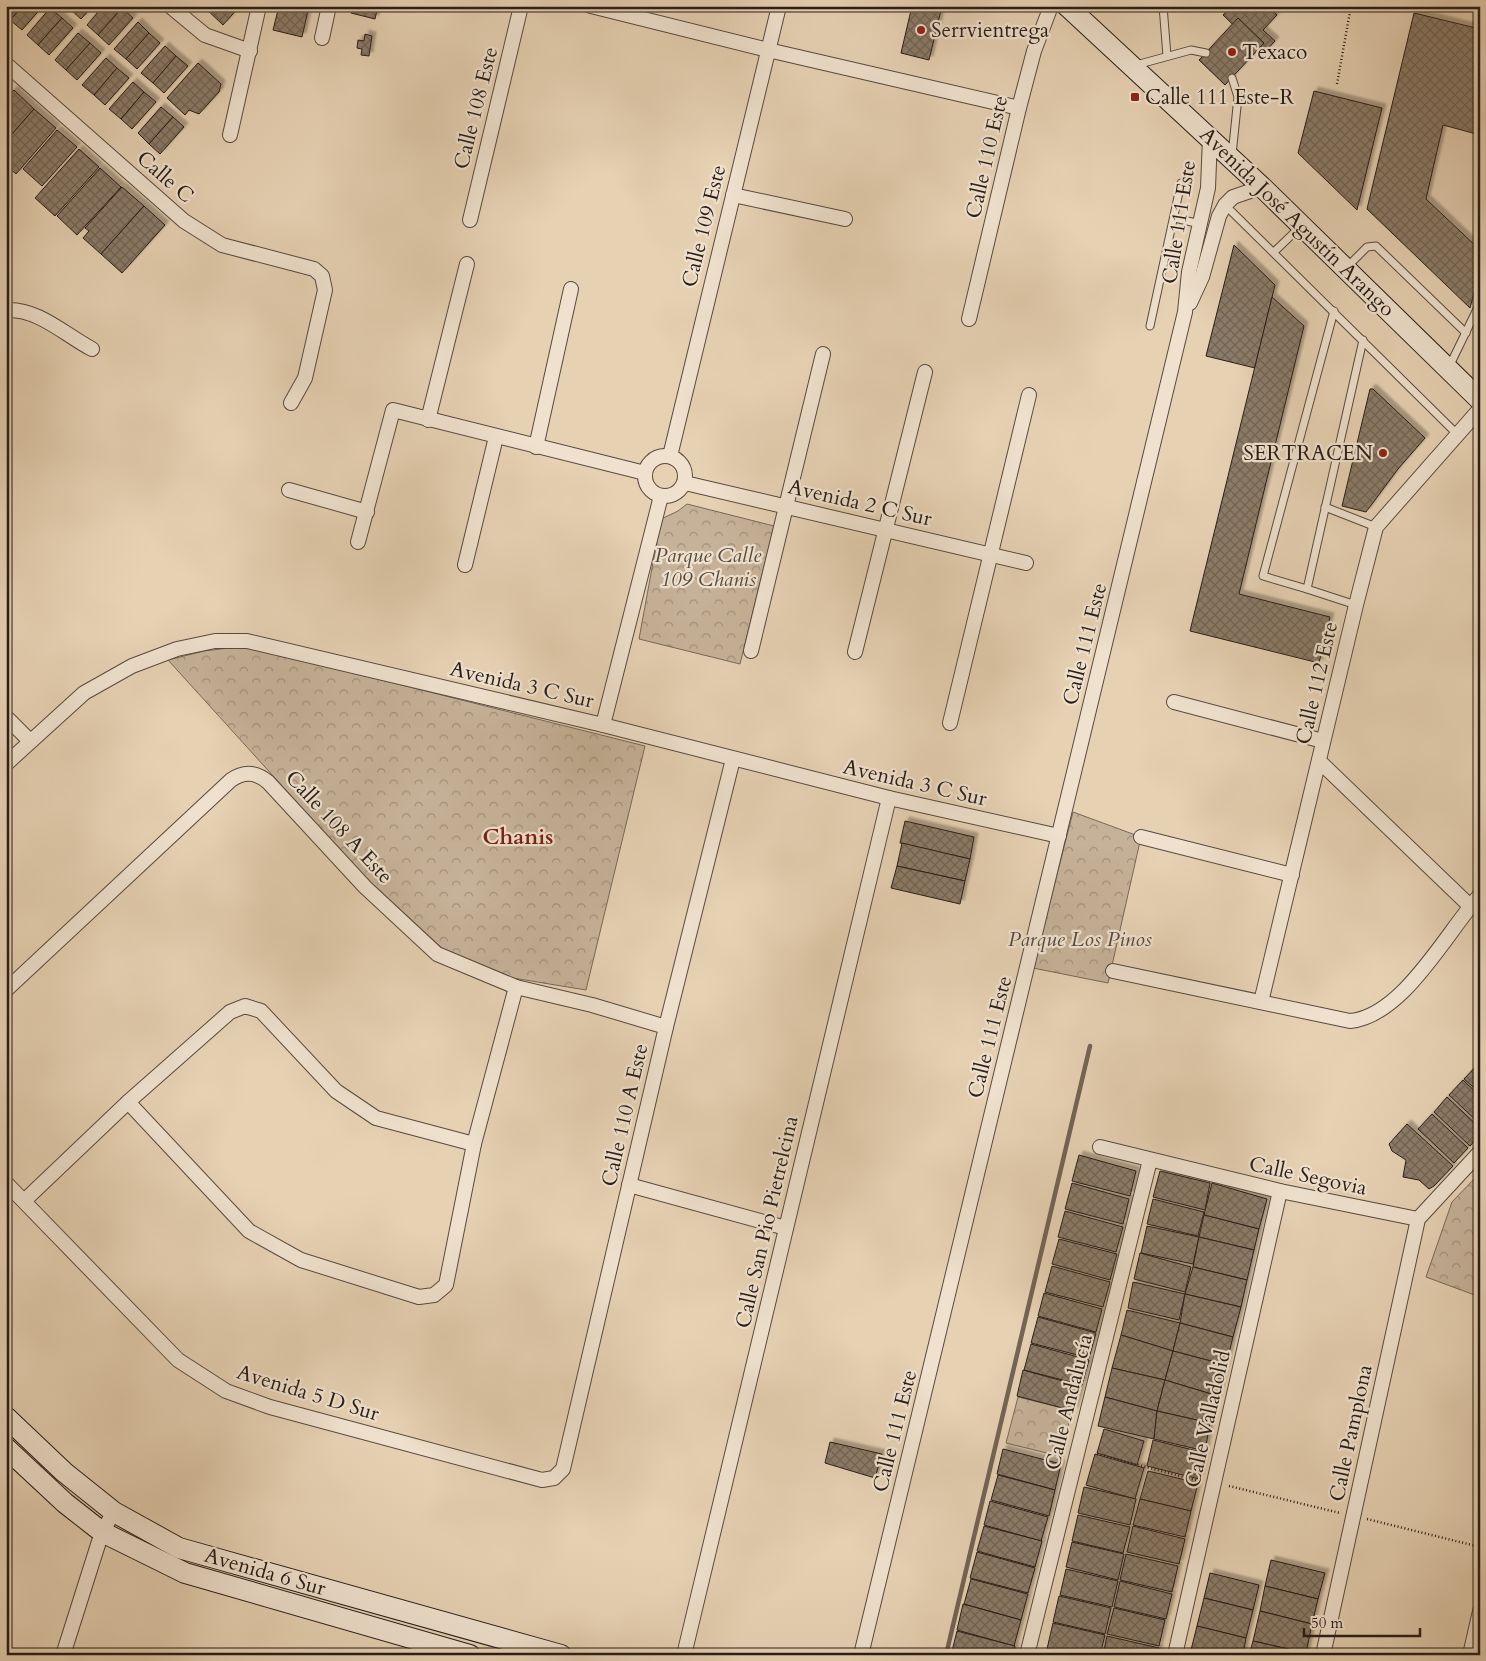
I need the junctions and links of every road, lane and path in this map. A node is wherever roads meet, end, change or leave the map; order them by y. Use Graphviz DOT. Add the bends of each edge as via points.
graph roads {
  1 [pos="170,6"];
  2 [pos="259,6"];
  3 [pos="329,6"];
  4 [pos="521,6"];
  5 [pos="591,6"];
  6 [pos="779,6"];
  7 [pos="1051,6"];
  8 [pos="1068,6"];
  9 [pos="1163,6"];
  10 [pos="1351,6"];
  11 [pos="322,38"];
  12 [pos="768,50"];
  13 [pos="250,51"];
  14 [pos="1206,53"];
  15 [pos="1167,56"];
  16 [pos="6,64"];
  17 [pos="1131,66"];
  18 [pos="1232,78"];
  19 [pos="1337,84"];
  20 [pos="1019,108"];
  21 [pos="230,135"];
  22 [pos="1210,137"];
  23 [pos="1232,158"];
  24 [pos="1181,183"];
  25 [pos="1262,187"];
  26 [pos="732,195"];
  27 [pos="1225,205"];
  28 [pos="1175,218"];
  29 [pos="470,220"];
  30 [pos="845,220"];
  31 [pos="1200,224"];
  32 [pos="1302,226"];
  33 [pos="1274,252"];
  34 [pos="467,264"];
  35 [pos="1346,268"];
  36 [pos="571,289"];
  37 [pos="1480,303"];
  38 [pos="6,310"];
  39 [pos="1334,311"];
  40 [pos="1186,312"];
  41 [pos="969,320"];
  42 [pos="1150,326"];
  43 [pos="1466,333"];
  44 [pos="1363,340"];
  45 [pos="92,349"];
  46 [pos="823,354"];
  47 [pos="1447,369"];
  48 [pos="925,372"];
  49 [pos="1029,395"];
  50 [pos="1480,400"];
  51 [pos="291,403"];
  52 [pos="1480,409"];
  53 [pos="428,420"];
  54 [pos="1457,434"];
  55 [pos="496,437"];
  56 [pos="536,447"];
  57 [pos="670,456"];
  58 [pos="645,473"];
  59 [pos="685,483"];
  60 [pos="289,490"];
  61 [pos="661,496"];
  62 [pos="786,506"];
  63 [pos="1325,507"];
  64 [pos="367,512"];
  65 [pos="1376,527"];
  66 [pos="886,530"];
  67 [pos="358,542"];
  68 [pos="990,554"];
  69 [pos="1026,562"];
  70 [pos="465,565"];
  71 [pos="1307,589"];
  72 [pos="1356,605"];
  73 [pos="751,651"];
  74 [pos="855,652"];
  75 [pos="1174,702"];
  76 [pos="6,717"];
  77 [pos="950,723"];
  78 [pos="603,725"];
  79 [pos="30,741"];
  80 [pos="1324,741"];
  81 [pos="733,759"];
  82 [pos="1319,761"];
  83 [pos="6,764"];
  84 [pos="889,798"];
  85 [pos="1059,836"];
  86 [pos="1141,837"];
  87 [pos="1292,875"];
  88 [pos="1475,900"];
  89 [pos="1113,971"];
  90 [pos="516,987"];
  91 [pos="6,990"];
  92 [pos="1261,1002"];
  93 [pos="666,1027"];
  94 [pos="128,1102"];
  95 [pos="474,1144"];
  96 [pos="1100,1147"];
  97 [pos="1480,1152"];
  98 [pos="1150,1160"];
  99 [pos="6,1183"];
  100 [pos="629,1185"];
  101 [pos="1280,1191"];
  102 [pos="24,1201"];
  103 [pos="1418,1219"];
  104 [pos="786,1228"];
  105 [pos="6,1417"];
  106 [pos="6,1448"];
  107 [pos="1097,1454"];
  108 [pos="554,1478"];
  109 [pos="1199,1481"];
  110 [pos="1214,1483"];
  111 [pos="114,1512"];
  112 [pos="1353,1516"];
  113 [pos="102,1532"];
  114 [pos="1480,1547"];
  115 [pos="1480,1611"];
  116 [pos="526,1650"];
  117 [pos="64,1655"];
  118 [pos="470,1655"];
  119 [pos="561,1655"];
  120 [pos="684,1655"];
  121 [pos="861,1655"];
  122 [pos="1027,1655"];
  123 [pos="1175,1655"];
  124 [pos="1323,1655"];
  125 [pos="1470,1655"];
  1 -- 13 [label="street" via="205,35"];
  2 -- 13 [label="street"];
  3 -- 11 [label="street"];
  4 -- 29 [label="street, Calle 108 Este"];
  5 -- 12 [label="street"];
  6 -- 12 [label="street, Calle 109 Este"];
  7 -- 20 [label="street, Calle 110 Este" via="1034,51"];
  8 -- 17 [label="main road, Avenida José Agustín Arango"];
  9 -- 15 [label="lane"];
  10 -- 19 [label="path"];
  12 -- 20 [label="street"];
  12 -- 26 [label="street, Calle 109 Este"];
  13 -- 21 [label="street"];
  14 -- 15 [label="lane" via="1191,50"];
  15 -- 17 [label="lane"];
  16 -- 51 [label="street, Calle C" via="184,221 222,245 314,269 322,276 325,290 305,378"];
  17 -- 22 [label="main road, Avenida José Agustín Arango"];
  18 -- 23 [label="lane" via="1238,98"];
  20 -- 41 [label="street, Calle 110 Este"];
  22 -- 23 [label="main road, Avenida José Agustín Arango"];
  22 -- 31 [label="street, Calle 111 Este" via="1208,188"];
  23 -- 25 [label="main road, Avenida José Agustín Arango"];
  24 -- 28 [label="lane"];
  25 -- 27 [label="street, Calle 111 Este" via="1233,197"];
  25 -- 32 [label="main road, Avenida José Agustín Arango"];
  26 -- 30 [label="street"];
  26 -- 57 [label="street, Calle 109 Este"];
  27 -- 33 [label="lane"];
  27 -- 40 [label="street, Calle 111 Este" via="1202,277"];
  28 -- 31 [label="lane"];
  28 -- 42 [label="lane"];
  31 -- 40 [label="street, Calle 111 Este" via="1189,272"];
  32 -- 33 [label="lane"];
  32 -- 35 [label="main road, Avenida José Agustín Arango"];
  33 -- 39 [label="lane"];
  34 -- 53 [label="street"];
  35 -- 43 [label="lane" via="1367,246 1376,246"];
  35 -- 47 [label="main road, Avenida José Agustín Arango"];
  36 -- 56 [label="street"];
  37 -- 43 [label="lane"];
  38 -- 45 [label="street" via="43,318"];
  39 -- 44 [label="lane"];
  39 -- 71 [label="lane" via="1263,576"];
  40 -- 85 [label="street, Calle 111 Este"];
  43 -- 47 [label="lane"];
  44 -- 54 [label="lane"];
  44 -- 63 [label="lane"];
  46 -- 62 [label="street"];
  47 -- 50 [label="main road, Avenida José Agustín Arango"];
  48 -- 66 [label="street"];
  49 -- 68 [label="street"];
  52 -- 54 [label="street, Calle 112 Este"];
  53 -- 55 [label="street"];
  53 -- 64 [label="street" via="393,410"];
  54 -- 65 [label="street, Calle 112 Este"];
  55 -- 56 [label="street"];
  55 -- 70 [label="street"];
  56 -- 58 [label="street"];
  57 -- 58 [label="street" via="651,461"];
  57 -- 59 [label="street" via="682,464"];
  58 -- 61 [label="street" via="647,485"];
  59 -- 61 [label="street" via="675,494"];
  59 -- 62 [label="street, Avenida 2 C Sur"];
  60 -- 64 [label="street"];
  61 -- 78 [label="street"];
  62 -- 66 [label="street, Avenida 2 C Sur"];
  62 -- 73 [label="street"];
  63 -- 65 [label="lane"];
  63 -- 71 [label="lane"];
  64 -- 67 [label="street"];
  65 -- 72 [label="street, Calle 112 Este"];
  66 -- 68 [label="street, Avenida 2 C Sur"];
  66 -- 74 [label="street"];
  68 -- 69 [label="street, Avenida 2 C Sur"];
  68 -- 77 [label="street"];
  71 -- 72 [label="lane"];
  72 -- 80 [label="street, Calle 112 Este"];
  75 -- 80 [label="street"];
  76 -- 79 [label="street"];
  78 -- 79 [label="street, Avenida 3 C Sur" via="248,641 215,641 178,649 132,666 84,693"];
  78 -- 81 [label="street, Avenida 3 C Sur"];
  79 -- 83 [label="street, Avenida 3 C Sur"];
  80 -- 82 [label="street, Calle 112 Este"];
  81 -- 84 [label="street, Avenida 3 C Sur"];
  81 -- 93 [label="street, Calle 110 A Este"];
  82 -- 87 [label="street, Calle 112 Este"];
  82 -- 88 [label="street"];
  84 -- 85 [label="street, Avenida 3 C Sur"];
  84 -- 104 [label="street, Calle San Pio Pietrelcina"];
  85 -- 121 [label="street, Calle 111 Este"];
  86 -- 87 [label="street"];
  87 -- 92 [label="street, Calle 112 Este"];
  88 -- 92 [label="street" via="1404,991 1364,1018 1350,1021"];
  89 -- 92 [label="street"];
  90 -- 91 [label="street, Calle 108 A Este" via="437,954 365,886 268,782 262,777 246,774 231,780"];
  90 -- 93 [label="street, Calle 108 A Este"];
  90 -- 95 [label="street"];
  93 -- 100 [label="street, Calle 110 A Este"];
  94 -- 95 [label="street" via="230,1012 237,1008 253,1008 261,1011 336,1091 376,1118"];
  94 -- 95 [label="street" via="250,1231 301,1260 418,1297 434,1295 446,1285"];
  94 -- 102 [label="street"];
  96 -- 98 [label="street, Calle Segovia"];
  97 -- 103 [label="street"];
  98 -- 101 [label="street, Calle Segovia"];
  98 -- 122 [label="street, Calle Andalucía"];
  99 -- 102 [label="street, Avenida 5 D Sur"];
  100 -- 104 [label="street"];
  100 -- 108 [label="street, Calle 110 A Este" via="563,1468"];
  101 -- 103 [label="street, Calle Segovia"];
  101 -- 110 [label="street, Calle Valladolid"];
  102 -- 108 [label="street, Avenida 5 D Sur" via="178,1360 226,1391 270,1407 542,1480"];
  103 -- 112 [label="street, Calle Pamplona"];
  104 -- 120 [label="street, Calle San Pio Pietrelcina"];
  105 -- 111 [label="main road, Avenida 6 Sur" via="64,1472"];
  106 -- 113 [label="main road, Avenida 6 Sur" via="65,1503"];
  107 -- 109 [label="path"];
  110 -- 112 [label="path"];
  110 -- 123 [label="street, Calle Valladolid"];
  111 -- 113 [label="street"];
  111 -- 116 [label="main road, Avenida 6 Sur" via="179,1548"];
  112 -- 114 [label="path"];
  112 -- 124 [label="street, Calle Pamplona"];
  113 -- 117 [label="street"];
  113 -- 118 [label="main road, Avenida 6 Sur" via="185,1573"];
  115 -- 125 [label="street"];
  116 -- 119 [label="main road, Avenida 6 Sur"];
}
